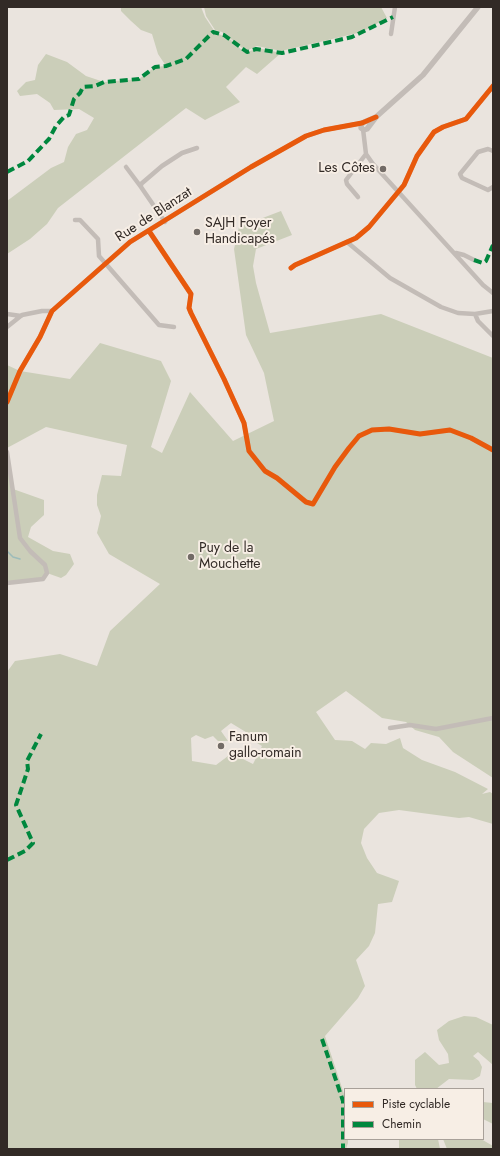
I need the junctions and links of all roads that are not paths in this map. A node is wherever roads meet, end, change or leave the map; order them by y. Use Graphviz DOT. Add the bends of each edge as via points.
graph roads {
  1 [pos="395,7"];
  2 [pos="475,8"];
  3 [pos="391,34"];
  4 [pos="493,86"];
  5 [pos="365,126"];
  6 [pos="196,148"];
  7 [pos="493,150"];
  8 [pos="366,154"];
  9 [pos="126,167"];
  10 [pos="141,187"];
  11 [pos="493,187"];
  12 [pos="399,192"];
  13 [pos="358,197"];
  14 [pos="75,220"];
  15 [pos="165,222"];
  16 [pos="149,231"];
  17 [pos="347,242"];
  18 [pos="455,252"];
  19 [pos="474,260"];
  20 [pos="104,264"];
  21 [pos="291,268"];
  22 [pos="493,293"];
  23 [pos="52,311"];
  24 [pos="493,311"];
  25 [pos="7,314"];
  26 [pos="475,314"];
  27 [pos="22,315"];
  28 [pos="7,327"];
  29 [pos="174,327"];
  30 [pos="493,336"];
  31 [pos="7,402"];
  32 [pos="493,450"];
  33 [pos="7,452"];
  34 [pos="7,583"];
  35 [pos="493,718"];
  36 [pos="390,728"];
  1 -- 3 [label="street"];
  2 -- 5 [label="street, Rue de Blanzat" via="427,70"];
  4 -- 12 [label="street" via="466,119 434,132 417,156"];
  5 -- 8 [label="street"];
  5 -- 15 [label="street, Rue de Blanzat" via="351,125 324,130 299,140 251,167"];
  6 -- 10 [label="street" via="182,153 162,166 140,184"];
  7 -- 11 [label="street" via="478,152 460,174 462,178 488,190"];
  8 -- 12 [label="street"];
  8 -- 13 [label="street" via="346,180"];
  9 -- 10 [label="street"];
  10 -- 15 [label="street"];
  12 -- 17 [label="street" via="369,227"];
  12 -- 18 [label="street"];
  14 -- 20 [label="street" via="80,220 98,239 99,256"];
  15 -- 16 [label="street, Rue de Blanzat"];
  16 -- 20 [label="street, Rue de Blanzat" via="130,242"];
  16 -- 32 [label="street" via="191,294 189,308 244,423 249,451 265,471 306,502 313,504 349,448 359,436 372,430 389,429 420,434 450,430"];
  17 -- 21 [label="street"];
  17 -- 26 [label="street" via="390,278 441,307 458,313"];
  18 -- 19 [label="street"];
  18 -- 22 [label="street"];
  20 -- 23 [label="street, Rue de Blanzat"];
  20 -- 29 [label="street" via="159,325"];
  23 -- 27 [label="street"];
  23 -- 31 [label="street, Rue de Blanzat" via="20,371"];
  24 -- 26 [label="street"];
  25 -- 27 [label="street"];
  26 -- 30 [label="street" via="478,321"];
  27 -- 28 [label="street"];
  33 -- 34 [label="street" via="20,538 45,565 47,573 43,579"];
  35 -- 36 [label="street" via="436,729 410,725"];
}
